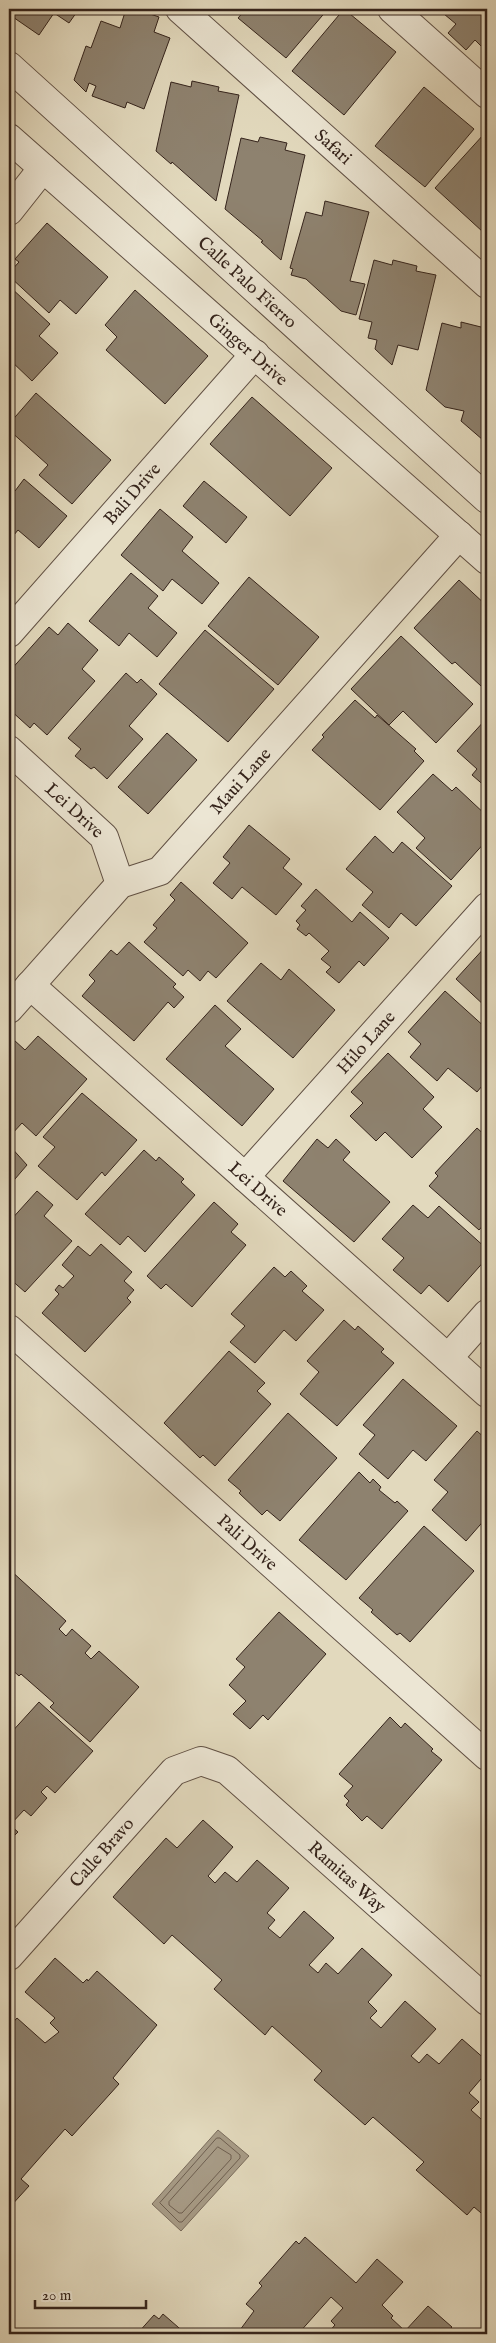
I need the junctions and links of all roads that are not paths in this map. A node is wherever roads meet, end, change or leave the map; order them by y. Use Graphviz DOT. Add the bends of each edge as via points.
graph roads {
  1 [pos="392,9"];
  2 [pos="194,13"];
  3 [pos="9,66"];
  4 [pos="487,94"];
  5 [pos="9,138"];
  6 [pos="43,168"];
  7 [pos="9,211"];
  8 [pos="487,284"];
  9 [pos="255,354"];
  10 [pos="487,499"];
  11 [pos="459,535"];
  12 [pos="487,560"];
  13 [pos="9,633"];
  14 [pos="9,750"];
  15 [pos="120,884"];
  16 [pos="487,907"];
  17 [pos="30,985"];
  18 [pos="9,1009"];
  19 [pos="245,1177"];
  20 [pos="487,1314"];
  21 [pos="9,1329"];
  22 [pos="448,1358"];
  23 [pos="487,1393"];
  24 [pos="483,1744"];
  25 [pos="202,1761"];
  26 [pos="9,1956"];
  27 [pos="487,2001"];
  1 -- 4 [label="street"];
  2 -- 8 [label="street, Safari"];
  3 -- 10 [label="street, Calle Palo Fierro"];
  5 -- 6 [label="street, Ginger Drive"];
  6 -- 7 [label="street"];
  6 -- 9 [label="street, Ginger Drive"];
  9 -- 11 [label="street, Ginger Drive"];
  9 -- 13 [label="street, Bali Drive"];
  11 -- 12 [label="street, Ginger Drive"];
  11 -- 15 [label="street, Maui Lane" via="160,871"];
  14 -- 15 [label="street, Lei Drive" via="104,837"];
  15 -- 17 [label="street"];
  16 -- 19 [label="street, Hilo Lane"];
  17 -- 18 [label="street"];
  17 -- 19 [label="street, Lei Drive"];
  19 -- 22 [label="street, Lei Drive"];
  20 -- 22 [label="street"];
  21 -- 24 [label="street, Pali Drive"];
  22 -- 23 [label="street, Lei Drive"];
  25 -- 26 [label="street, Calle Bravo" via="174,1771"];
  25 -- 27 [label="street, Ramitas Way" via="227,1770"];
}
